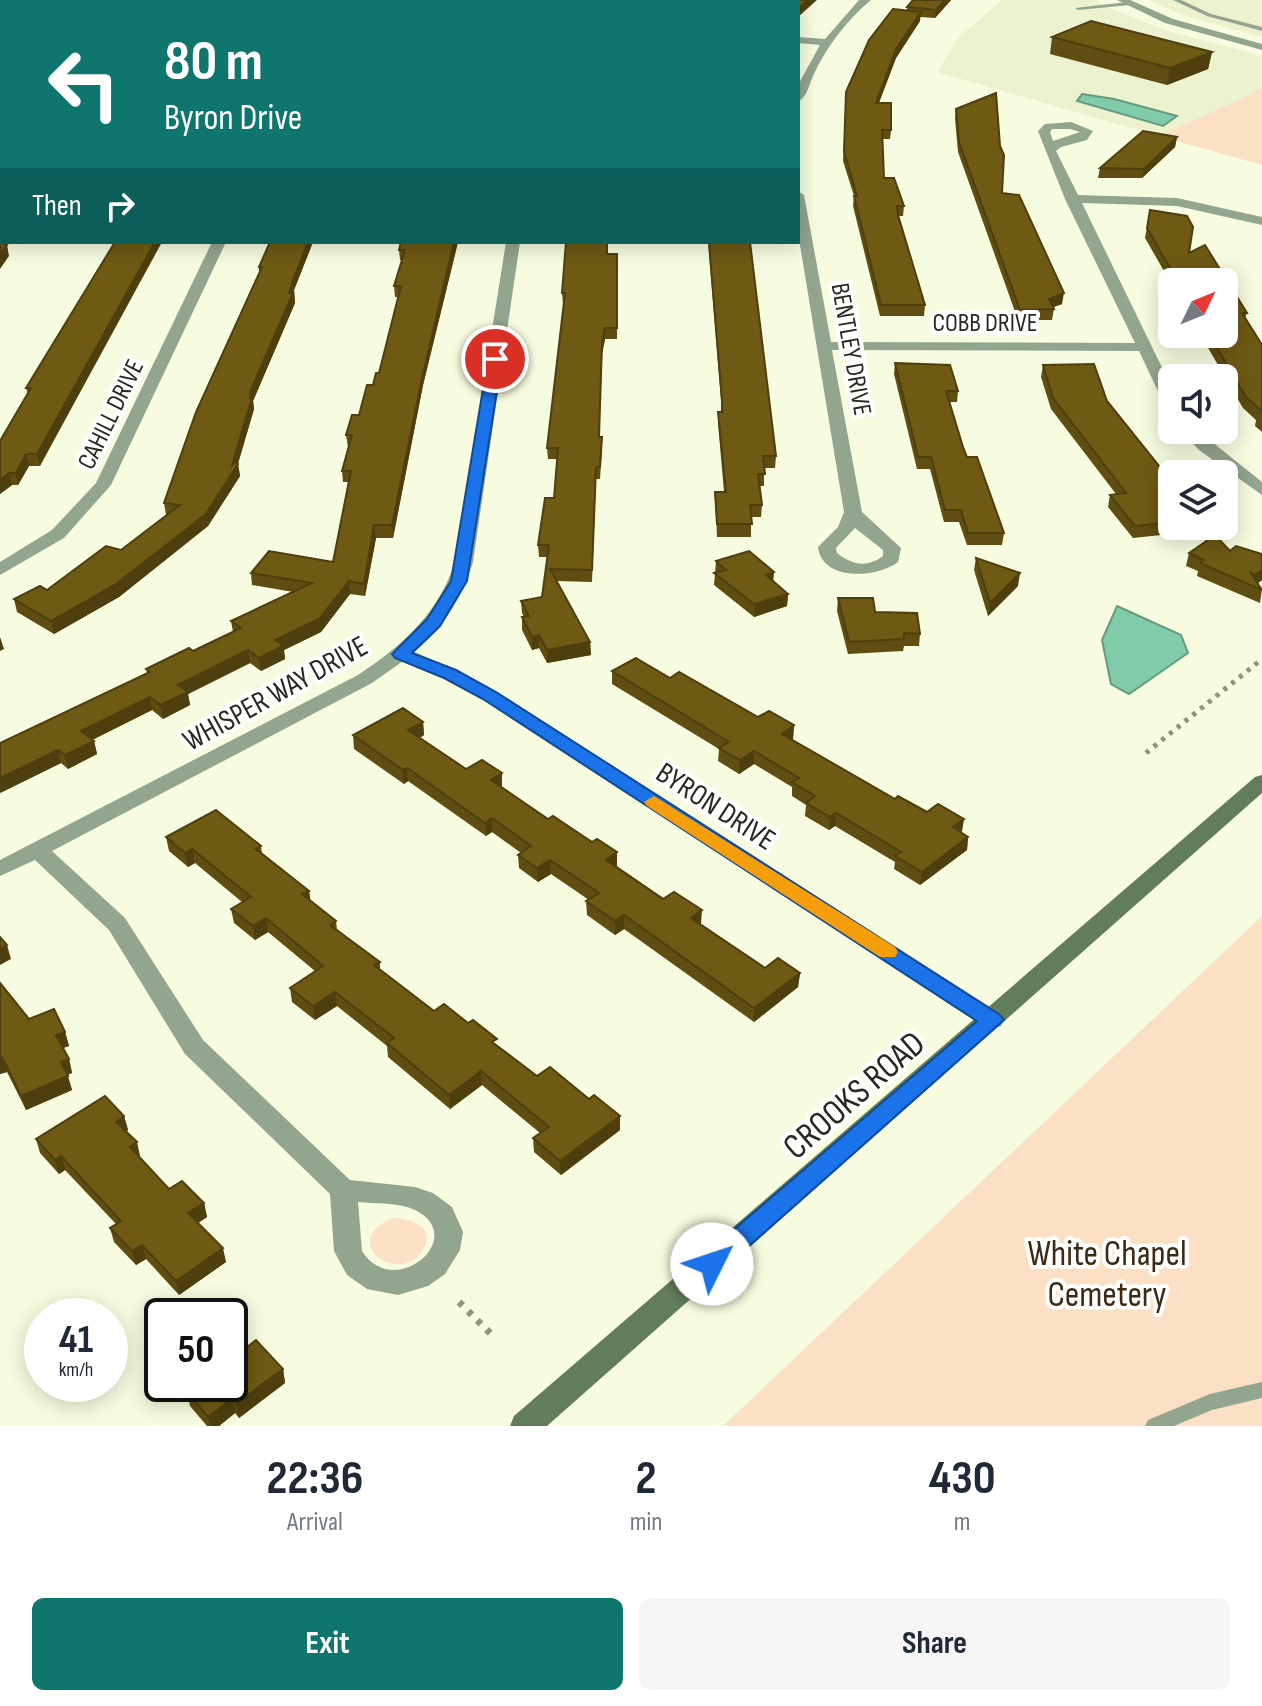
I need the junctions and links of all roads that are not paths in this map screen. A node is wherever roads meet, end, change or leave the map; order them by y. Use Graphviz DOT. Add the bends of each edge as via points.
graph roads {
  1 [pos="1176,0"];
  2 [pos="861,1"];
  3 [pos="1125,2"];
  4 [pos="1078,8"];
  5 [pos="1262,29"];
  6 [pos="1262,39"];
  7 [pos="800,40"];
  8 [pos="825,42"];
  9 [pos="1256,45"];
  10 [pos="800,95"];
  11 [pos="1050,150"];
  12 [pos="1071,199"];
  13 [pos="800,206"];
  14 [pos="1262,221"];
  15 [pos="218,244"];
  16 [pos="513,244"];
  17 [pos="825,346"];
  18 [pos="1144,347"];
  19 [pos="1158,376"];
  20 [pos="1202,444"];
  21 [pos="1261,491"];
  22 [pos="853,512"];
  23 [pos="0,570"];
  24 [pos="401,654"];
  25 [pos="1262,782"];
  26 [pos="39,851"];
  27 [pos="0,869"];
  28 [pos="992,1020"];
  29 [pos="343,1190"];
  30 [pos="1262,1390"];
  31 [pos="525,1426"];
  32 [pos="1154,1426"];
  1 -- 5 [label="lane"];
  2 -- 8 [label="street"];
  3 -- 4 [label="lane"];
  3 -- 9 [label="street" via="1179,25"];
  6 -- 9 [label="lane"];
  7 -- 8 [label="street"];
  8 -- 10 [label="street"];
  11 -- 12 [label="street"];
  12 -- 14 [label="street" via="1177,202"];
  12 -- 18 [label="street"];
  13 -- 17 [label="street, BENTLEY DRIVE"];
  15 -- 23 [label="street, CAHILL DRIVE" via="103,485 58,534"];
  16 -- 24 [label="street, WHISPER WAY DRIVE" via="459,581 434,622"];
  17 -- 18 [label="street, COBB DRIVE"];
  17 -- 22 [label="street, BENTLEY DRIVE"];
  18 -- 19 [label="street"];
  20 -- 21 [label="street"];
  24 -- 26 [label="street, WHISPER WAY DRIVE" via="338,694"];
  24 -- 28 [label="street, BYRON DRIVE" via="490,696"];
  25 -- 28 [label="main road, CROOKS ROAD"];
  26 -- 27 [label="street, WHISPER WAY DRIVE"];
  26 -- 29 [label="street" via="117,924 194,1047"];
  28 -- 31 [label="main road, CROOKS ROAD"];
  29 -- 29 [label="street" via="348,1254 371,1277 390,1283 414,1279 448,1250 444,1220 423,1201"];
  30 -- 32 [label="lane" via="1210,1402"];
}
